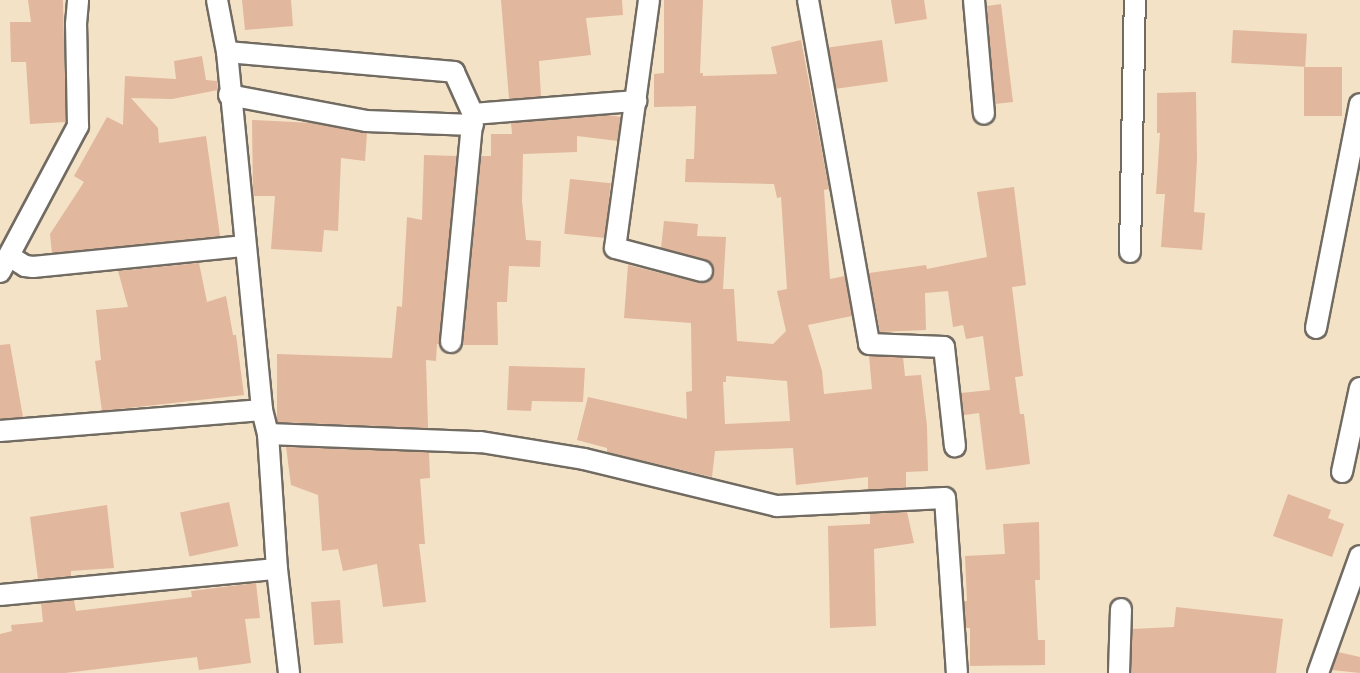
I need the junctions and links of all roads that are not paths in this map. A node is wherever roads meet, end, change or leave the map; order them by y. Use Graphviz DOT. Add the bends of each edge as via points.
graph roads {
  1 [pos="78,0"];
  2 [pos="217,0"];
  3 [pos="649,0"];
  4 [pos="808,0"];
  5 [pos="974,0"];
  6 [pos="1135,0"];
  7 [pos="227,52"];
  8 [pos="230,95"];
  9 [pos="636,100"];
  10 [pos="1360,104"];
  11 [pos="984,114"];
  12 [pos="473,119"];
  13 [pos="245,246"];
  14 [pos="1130,252"];
  15 [pos="4,264"];
  16 [pos="702,271"];
  17 [pos="1316,328"];
  18 [pos="451,342"];
  19 [pos="1360,388"];
  20 [pos="262,410"];
  21 [pos="0,431"];
  22 [pos="268,434"];
  23 [pos="955,446"];
  24 [pos="1342,472"];
  25 [pos="1360,556"];
  26 [pos="277,569"];
  27 [pos="0,595"];
  28 [pos="1120,609"];
  29 [pos="289,673"];
  30 [pos="957,673"];
  31 [pos="1119,673"];
  32 [pos="1318,673"];
  1 -- 15 [label="street" via="78,126"];
  2 -- 7 [label="street"];
  3 -- 9 [label="street"];
  4 -- 23 [label="street" via="869,344 944,347"];
  5 -- 11 [label="street"];
  6 -- 14 [label="street"];
  7 -- 8 [label="street"];
  7 -- 12 [label="street" via="454,72"];
  8 -- 12 [label="street" via="366,121"];
  8 -- 13 [label="street"];
  9 -- 12 [label="street"];
  9 -- 16 [label="street" via="615,248"];
  10 -- 17 [label="street"];
  12 -- 18 [label="street"];
  13 -- 15 [label="street" via="33,267"];
  13 -- 20 [label="street"];
  19 -- 24 [label="street"];
  20 -- 21 [label="street"];
  20 -- 22 [label="street"];
  22 -- 26 [label="street"];
  22 -- 30 [label="street" via="481,442 584,459 777,506 945,498"];
  25 -- 32 [label="street"];
  26 -- 27 [label="street"];
  26 -- 29 [label="street"];
  28 -- 31 [label="street"];
}
